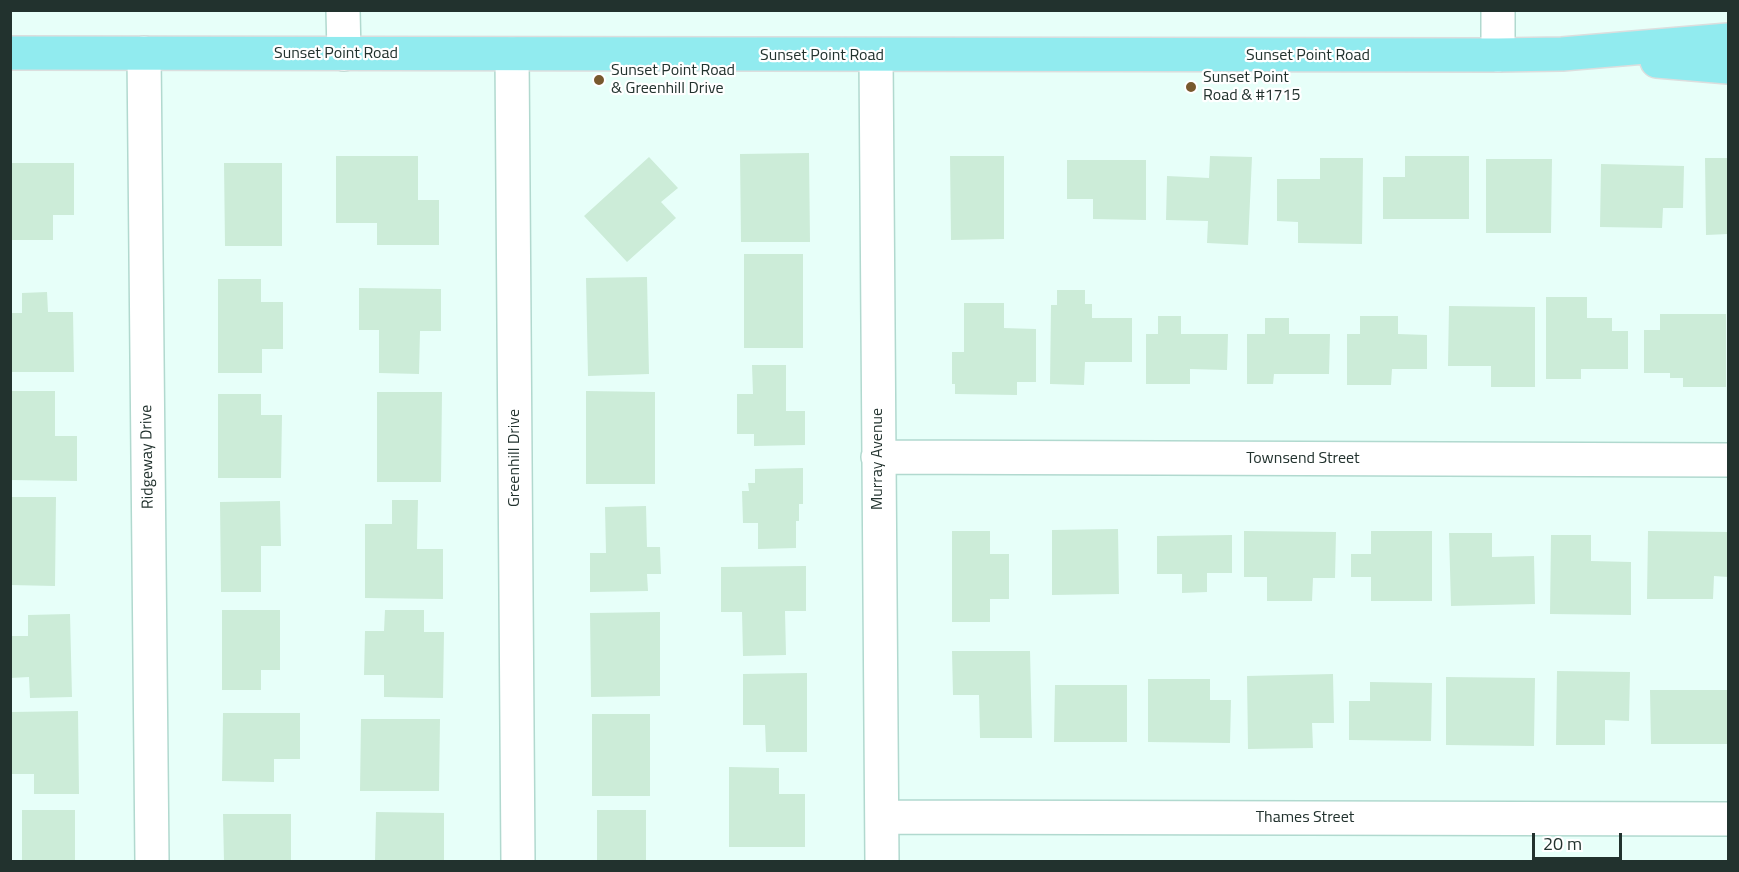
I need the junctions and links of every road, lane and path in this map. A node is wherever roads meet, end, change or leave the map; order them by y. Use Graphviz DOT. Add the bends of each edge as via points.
graph roads {
  1 [pos="344,10"];
  2 [pos="1498,10"];
  3 [pos="1728,40"];
  4 [pos="10,53"];
  5 [pos="144,53"];
  6 [pos="344,54"];
  7 [pos="512,54"];
  8 [pos="1562,54"];
  9 [pos="876,56"];
  10 [pos="1498,56"];
  11 [pos="1728,67"];
  12 [pos="878,458"];
  13 [pos="1728,460"];
  14 [pos="882,817"];
  15 [pos="1728,819"];
  16 [pos="152,861"];
  17 [pos="518,861"];
  18 [pos="882,861"];
  1 -- 6 [label="street"];
  2 -- 10 [label="street"];
  3 -- 8 [label="main road, Sunset Point Road"];
  4 -- 5 [label="main road, Sunset Point Road"];
  5 -- 6 [label="main road, Sunset Point Road"];
  5 -- 16 [label="street, Ridgeway Drive"];
  6 -- 7 [label="main road, Sunset Point Road"];
  7 -- 9 [label="main road, Sunset Point Road"];
  7 -- 17 [label="street, Greenhill Drive"];
  8 -- 10 [label="main road, Sunset Point Road"];
  8 -- 11 [label="main road, Sunset Point Road"];
  9 -- 10 [label="main road, Sunset Point Road"];
  9 -- 12 [label="street, Murray Avenue"];
  12 -- 13 [label="street, Townsend Street"];
  12 -- 14 [label="street, Murray Avenue"];
  14 -- 15 [label="street, Thames Street"];
  14 -- 18 [label="street, Murray Avenue"];
}
